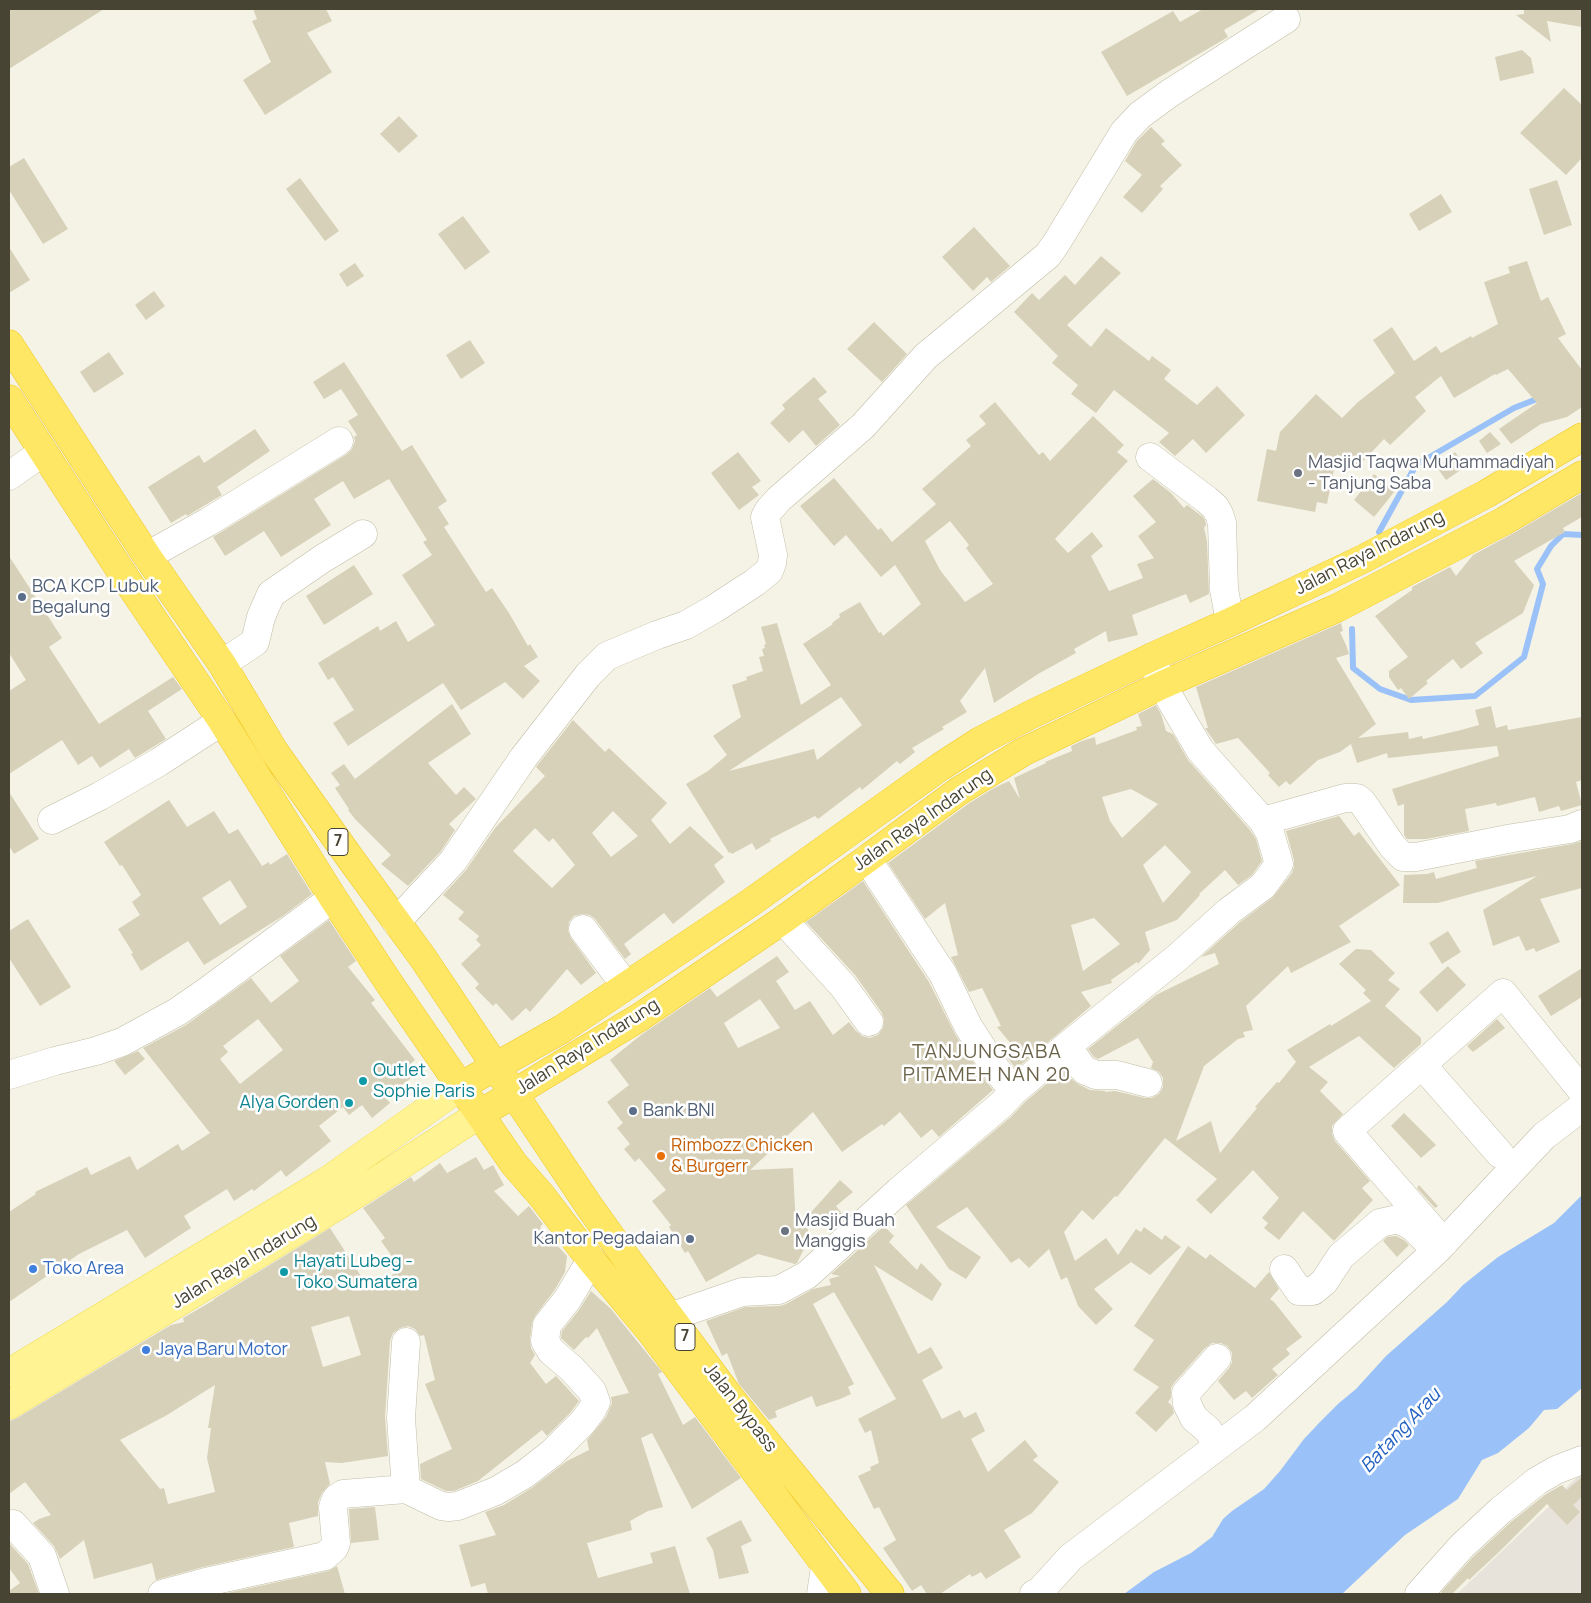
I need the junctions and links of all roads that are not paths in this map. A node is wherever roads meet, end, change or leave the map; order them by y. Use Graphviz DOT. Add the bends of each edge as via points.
graph roads {
  1 [pos="1286,20"];
  2 [pos="9,344"];
  3 [pos="11,407"];
  4 [pos="1582,437"];
  5 [pos="339,441"];
  6 [pos="43,452"];
  7 [pos="1150,457"];
  8 [pos="1582,474"];
  9 [pos="9,476"];
  10 [pos="363,534"];
  11 [pos="147,556"];
  12 [pos="1230,622"];
  13 [pos="1152,657"];
  14 [pos="222,664"];
  15 [pos="1162,685"];
  16 [pos="222,721"];
  17 [pos="52,820"];
  18 [pos="1263,821"];
  19 [pos="1582,824"];
  20 [pos="867,859"];
  21 [pos="334,898"];
  22 [pos="783,920"];
  23 [pos="396,922"];
  24 [pos="583,929"];
  25 [pos="626,986"];
  26 [pos="869,1022"];
  27 [pos="1067,1046"];
  28 [pos="1422,1065"];
  29 [pos="497,1067"];
  30 [pos="9,1075"];
  31 [pos="1148,1083"];
  32 [pos="461,1086"];
  33 [pos="1014,1091"];
  34 [pos="1582,1091"];
  35 [pos="514,1093"];
  36 [pos="1582,1107"];
  37 [pos="480,1114"];
  38 [pos="1500,1154"];
  39 [pos="1440,1247"];
  40 [pos="587,1255"];
  41 [pos="1284,1269"];
  42 [pos="670,1317"];
  43 [pos="406,1342"];
  44 [pos="1217,1358"];
  45 [pos="9,1373"];
  46 [pos="9,1405"];
  47 [pos="1218,1446"];
  48 [pos="1582,1460"];
  49 [pos="406,1489"];
  50 [pos="13,1524"];
  51 [pos="825,1567"];
  52 [pos="207,1588"];
  53 [pos="55,1594"];
  54 [pos="162,1594"];
  55 [pos="821,1594"];
  56 [pos="847,1594"];
  57 [pos="890,1594"];
  58 [pos="1034,1594"];
  59 [pos="1419,1594"];
  1 -- 23 [label="street" via="1140,115 1124,132 1048,255 926,356 863,426 769,510 765,517 773,555 769,571 686,625 608,656 588,675 524,757 453,861"];
  2 -- 11 [label="highway"];
  3 -- 6 [label="highway"];
  4 -- 12 [label="highway, Jalan Raya Indarung" via="1486,494 1363,559"];
  5 -- 11 [label="street"];
  6 -- 9 [label="street"];
  6 -- 16 [label="highway, 7"];
  7 -- 12 [label="street" via="1207,500 1219,514 1224,589"];
  8 -- 15 [label="highway, Jalan Raya Indarung" via="1504,521 1337,608"];
  10 -- 14 [label="street" via="271,594 255,642"];
  11 -- 14 [label="highway, 7"];
  12 -- 13 [label="highway, Jalan Raya Indarung"];
  13 -- 15 [label="street"];
  13 -- 25 [label="highway, Jalan Raya Indarung" via="980,741"];
  14 -- 23 [label="highway, 7" via="274,751"];
  15 -- 18 [label="street" via="1200,750"];
  15 -- 20 [label="highway, Jalan Raya Indarung" via="1023,752 959,791"];
  16 -- 17 [label="street" via="159,762"];
  16 -- 21 [label="highway, 7"];
  18 -- 19 [label="street" via="1345,798 1357,798 1403,857 1570,829"];
  18 -- 27 [label="street" via="1279,864 1263,886"];
  20 -- 22 [label="highway, Jalan Raya Indarung"];
  20 -- 33 [label="street" via="943,974 968,1026"];
  21 -- 30 [label="street" via="177,1012 122,1042"];
  21 -- 32 [label="highway, 7"];
  22 -- 26 [label="street" via="843,986"];
  22 -- 35 [label="highway, Jalan Raya Indarung" via="640,1017"];
  23 -- 29 [label="highway, 7"];
  24 -- 25 [label="street"];
  25 -- 29 [label="highway, Jalan Raya Indarung"];
  27 -- 31 [label="street" via="1084,1070 1096,1075 1117,1075"];
  27 -- 33 [label="street"];
  28 -- 34 [label="street" via="1504,993"];
  28 -- 38 [label="street"];
  28 -- 39 [label="street" via="1347,1131"];
  29 -- 32 [label="highway, Jalan Raya Indarung"];
  29 -- 35 [label="highway, Jalan Bypass / 7"];
  32 -- 37 [label="highway, Jalan Bypass / 7"];
  32 -- 45 [label="main road, Jalan Raya Indarung" via="327,1181"];
  33 -- 42 [label="street" via="807,1275 779,1290 742,1292"];
  35 -- 37 [label="highway, Jalan Raya Indarung"];
  35 -- 42 [label="highway, Jalan Bypass / 7" via="589,1206"];
  36 -- 39 [label="street" via="1544,1136"];
  37 -- 40 [label="highway, Jalan Bypass / 7" via="514,1164"];
  37 -- 46 [label="main road, Jalan Raya Indarung" via="342,1203"];
  39 -- 41 [label="street" via="1398,1218 1380,1223 1341,1256 1324,1282 1313,1291 1299,1291"];
  39 -- 47 [label="street" via="1255,1418"];
  40 -- 49 [label="street" via="567,1300 547,1325 545,1341 592,1391 596,1402 587,1417 552,1453 524,1474 481,1497 449,1508"];
  40 -- 51 [label="highway, Jalan Bypass" via="651,1332"];
  42 -- 57 [label="highway, Jalan Bypass / 7" via="732,1400"];
  43 -- 49 [label="street" via="402,1418"];
  44 -- 47 [label="street" via="1186,1393 1194,1418 1208,1430"];
  47 -- 58 [label="street" via="1071,1557 1040,1592"];
  48 -- 59 [label="street" via="1537,1481 1501,1510 1462,1546"];
  49 -- 52 [label="street" via="340,1496 333,1507 336,1543 325,1556"];
  50 -- 53 [label="street" via="42,1556"];
  51 -- 55 [label="street"];
  51 -- 56 [label="highway, Jalan Bypass"];
  52 -- 54 [label="street"];
}
